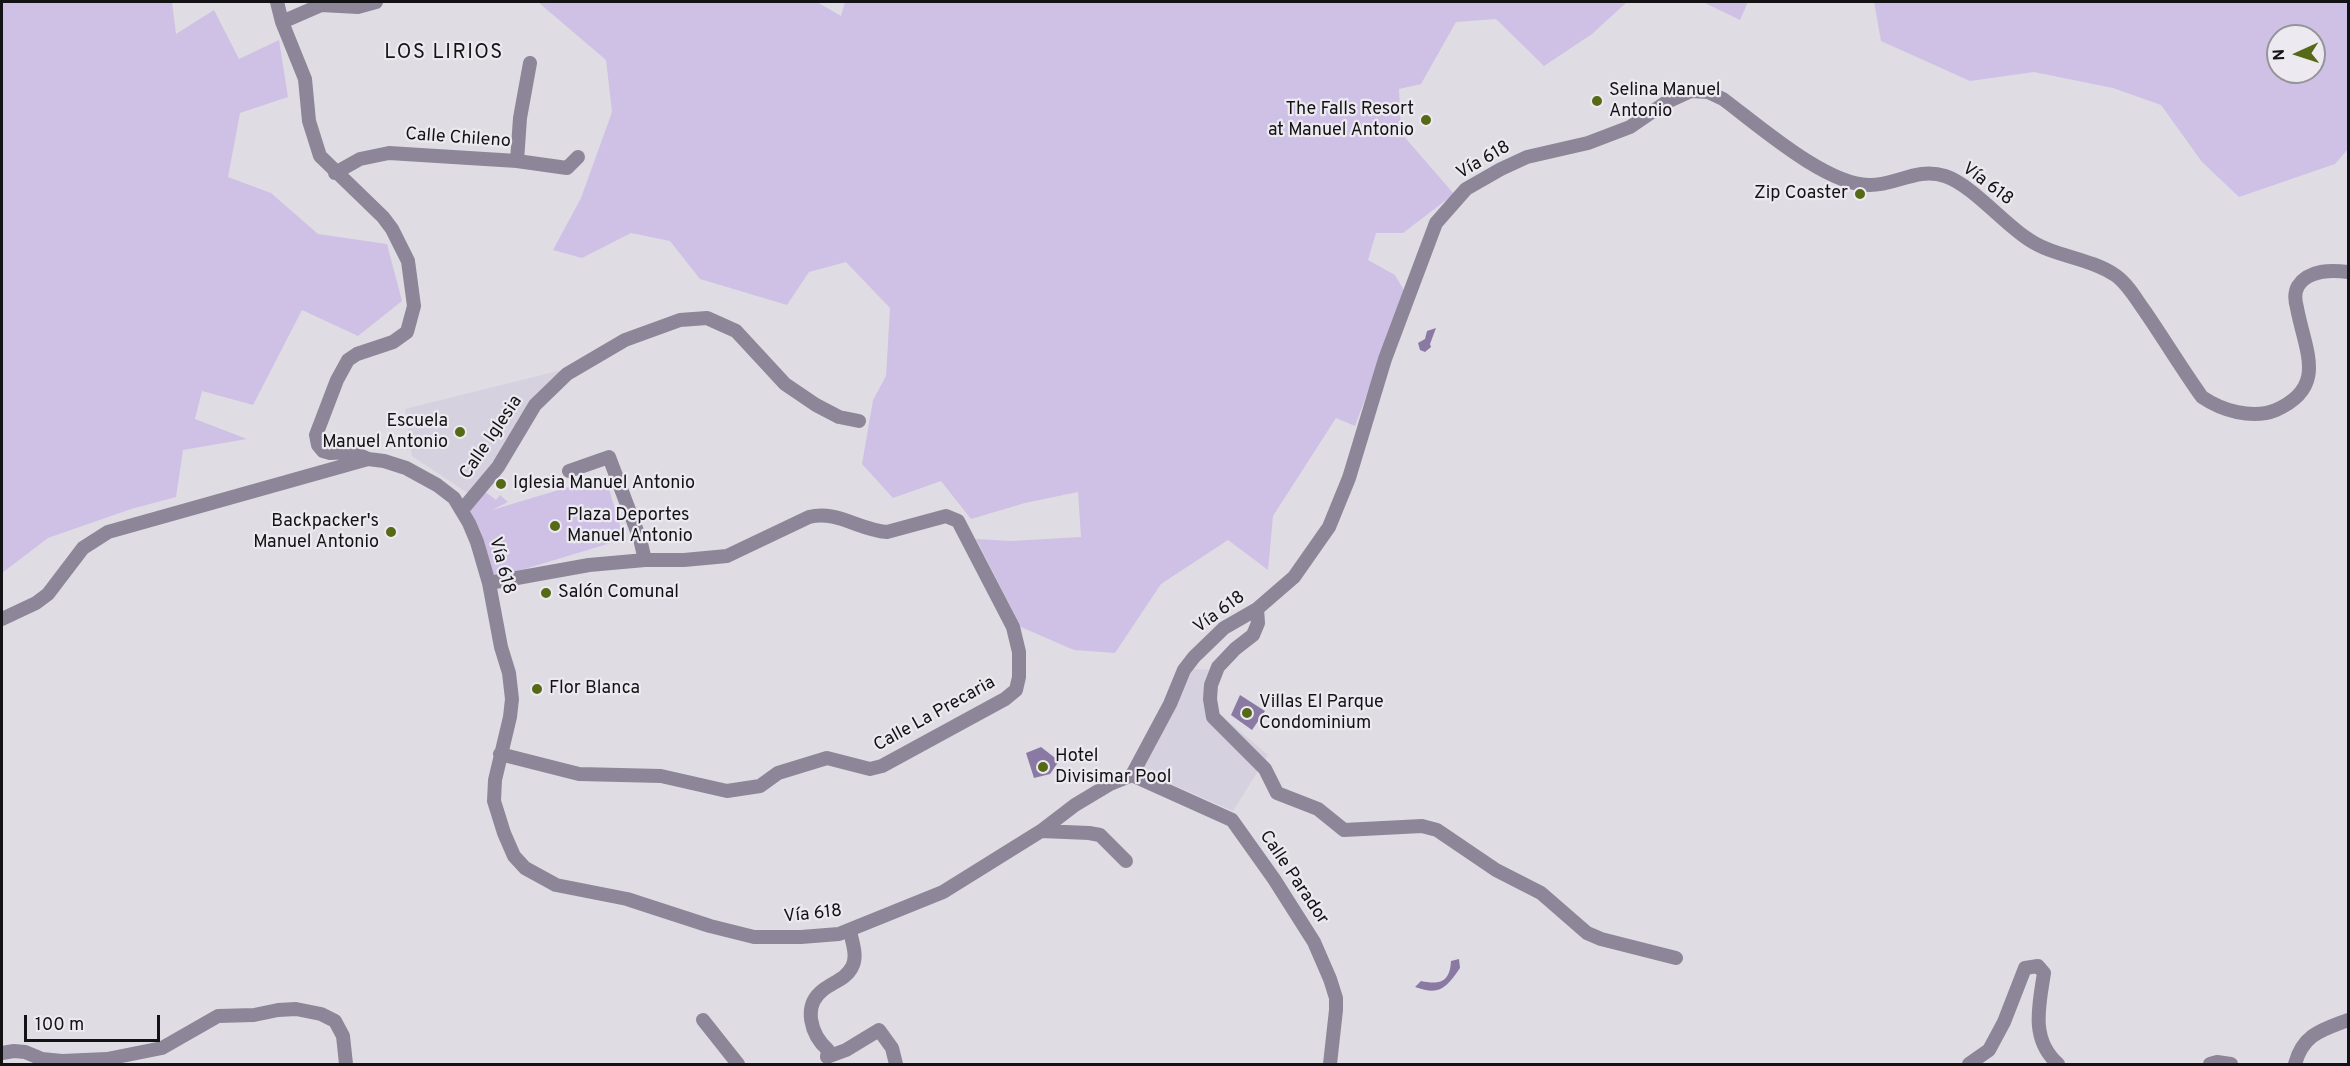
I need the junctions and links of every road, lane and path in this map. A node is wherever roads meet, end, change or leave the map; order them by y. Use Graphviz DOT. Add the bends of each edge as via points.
graph roads {
  1 [pos="277,2"];
  2 [pos="376,2"];
  3 [pos="282,22"];
  4 [pos="530,63"];
  5 [pos="578,157"];
  6 [pos="517,160"];
  7 [pos="335,173"];
  8 [pos="2349,272"];
  9 [pos="859,421"];
  10 [pos="368,459"];
  11 [pos="569,471"];
  12 [pos="462,510"];
  13 [pos="645,560"];
  14 [pos="489,583"];
  15 [pos="1257,609"];
  16 [pos="2,619"];
  17 [pos="500,754"];
  18 [pos="1132,775"];
  19 [pos="1041,831"];
  20 [pos="1126,861"];
  21 [pos="850,931"];
  22 [pos="1676,958"];
  23 [pos="703,1020"];
  24 [pos="2349,1020"];
  25 [pos="2,1053"];
  26 [pos="827,1061"];
  27 [pos="346,1065"];
  28 [pos="738,1065"];
  29 [pos="896,1065"];
  30 [pos="1330,1065"];
  31 [pos="1970,1065"];
  32 [pos="2058,1065"];
  33 [pos="2210,1065"];
  34 [pos="2231,1065"];
  35 [pos="2295,1065"];
  1 -- 3 [label="street"];
  2 -- 3 [label="street" via="358,7 321,5"];
  3 -- 7 [label="street" via="305,79 312,136 320,156"];
  4 -- 6 [label="street"];
  5 -- 6 [label="street, Calle Chileno" via="567,168"];
  6 -- 7 [label="street, Calle Chileno" via="389,153 360,159"];
  7 -- 10 [label="street" via="392,229 408,261 412,285 414,306 407,332 393,342 348,360 316,435 323,451 352,452"];
  8 -- 15 [label="street, Vía 618" via="2316,273 2298,286 2295,297 2309,372 2305,387 2292,403 2269,413 2225,410 2202,397 2118,276 2094,263 2043,248 2027,239 1947,177 1927,172 1871,185 1848,182 1814,165 1723,99 1708,92 1691,91 1665,103 1630,128 1588,143 1527,157 1500,169 1466,189 1436,223 1329,527 1294,577"];
  9 -- 12 [label="street, Calle Iglesia" via="839,417 785,384 736,331 707,318 681,320 625,340 567,374 536,405 498,467"];
  10 -- 12 [label="street, Vía 618" via="406,468 437,484"];
  10 -- 16 [label="street, Vía 618" via="108,532 83,548 48,594"];
  11 -- 13 [label="street" via="609,457"];
  12 -- 14 [label="street, Vía 618"];
  13 -- 14 [label="street, Calle La Precaria" via="589,565"];
  13 -- 17 [label="street, Calle La Precaria" via="727,556 818,514 830,514 878,532 946,516 958,521 1012,627 1018,652 1016,690 882,766 870,769 827,758 778,773 760,786 727,791 662,776 579,774"];
  14 -- 17 [label="street, Vía 618" via="512,699"];
  15 -- 18 [label="street, Vía 618" via="1224,628 1184,670"];
  15 -- 22 [label="street" via="1258,623 1253,635 1218,667 1210,699 1213,717 1265,769 1277,793 1318,809 1344,830 1422,826 1437,830 1496,870 1541,893 1587,933"];
  17 -- 21 [label="street, Vía 618" via="495,801 504,833 514,856 541,878 556,885 627,898 754,937"];
  18 -- 19 [label="street, Vía 618" via="1075,805"];
  18 -- 30 [label="street, Calle Parador" via="1232,820 1274,879 1314,942 1336,998"];
  19 -- 20 [label="street" via="1089,832 1100,836"];
  19 -- 21 [label="street, Vía 618" via="943,892"];
  21 -- 26 [label="street" via="855,954 853,966 822,990 810,1010 816,1037 828,1050"];
  23 -- 28 [label="street"];
  24 -- 35 [label="street" via="2318,1032 2299,1049"];
  25 -- 27 [label="street" via="24,1052 62,1061 107,1059 162,1048 218,1016 296,1009 321,1014 335,1022 343,1036"];
  26 -- 29 [label="street" via="879,1030 892,1048"];
  31 -- 32 [label="street" via="1989,1050 2025,968 2038,966 2044,974 2037,1024 2040,1041"];
  33 -- 34 [label="street"];
}
